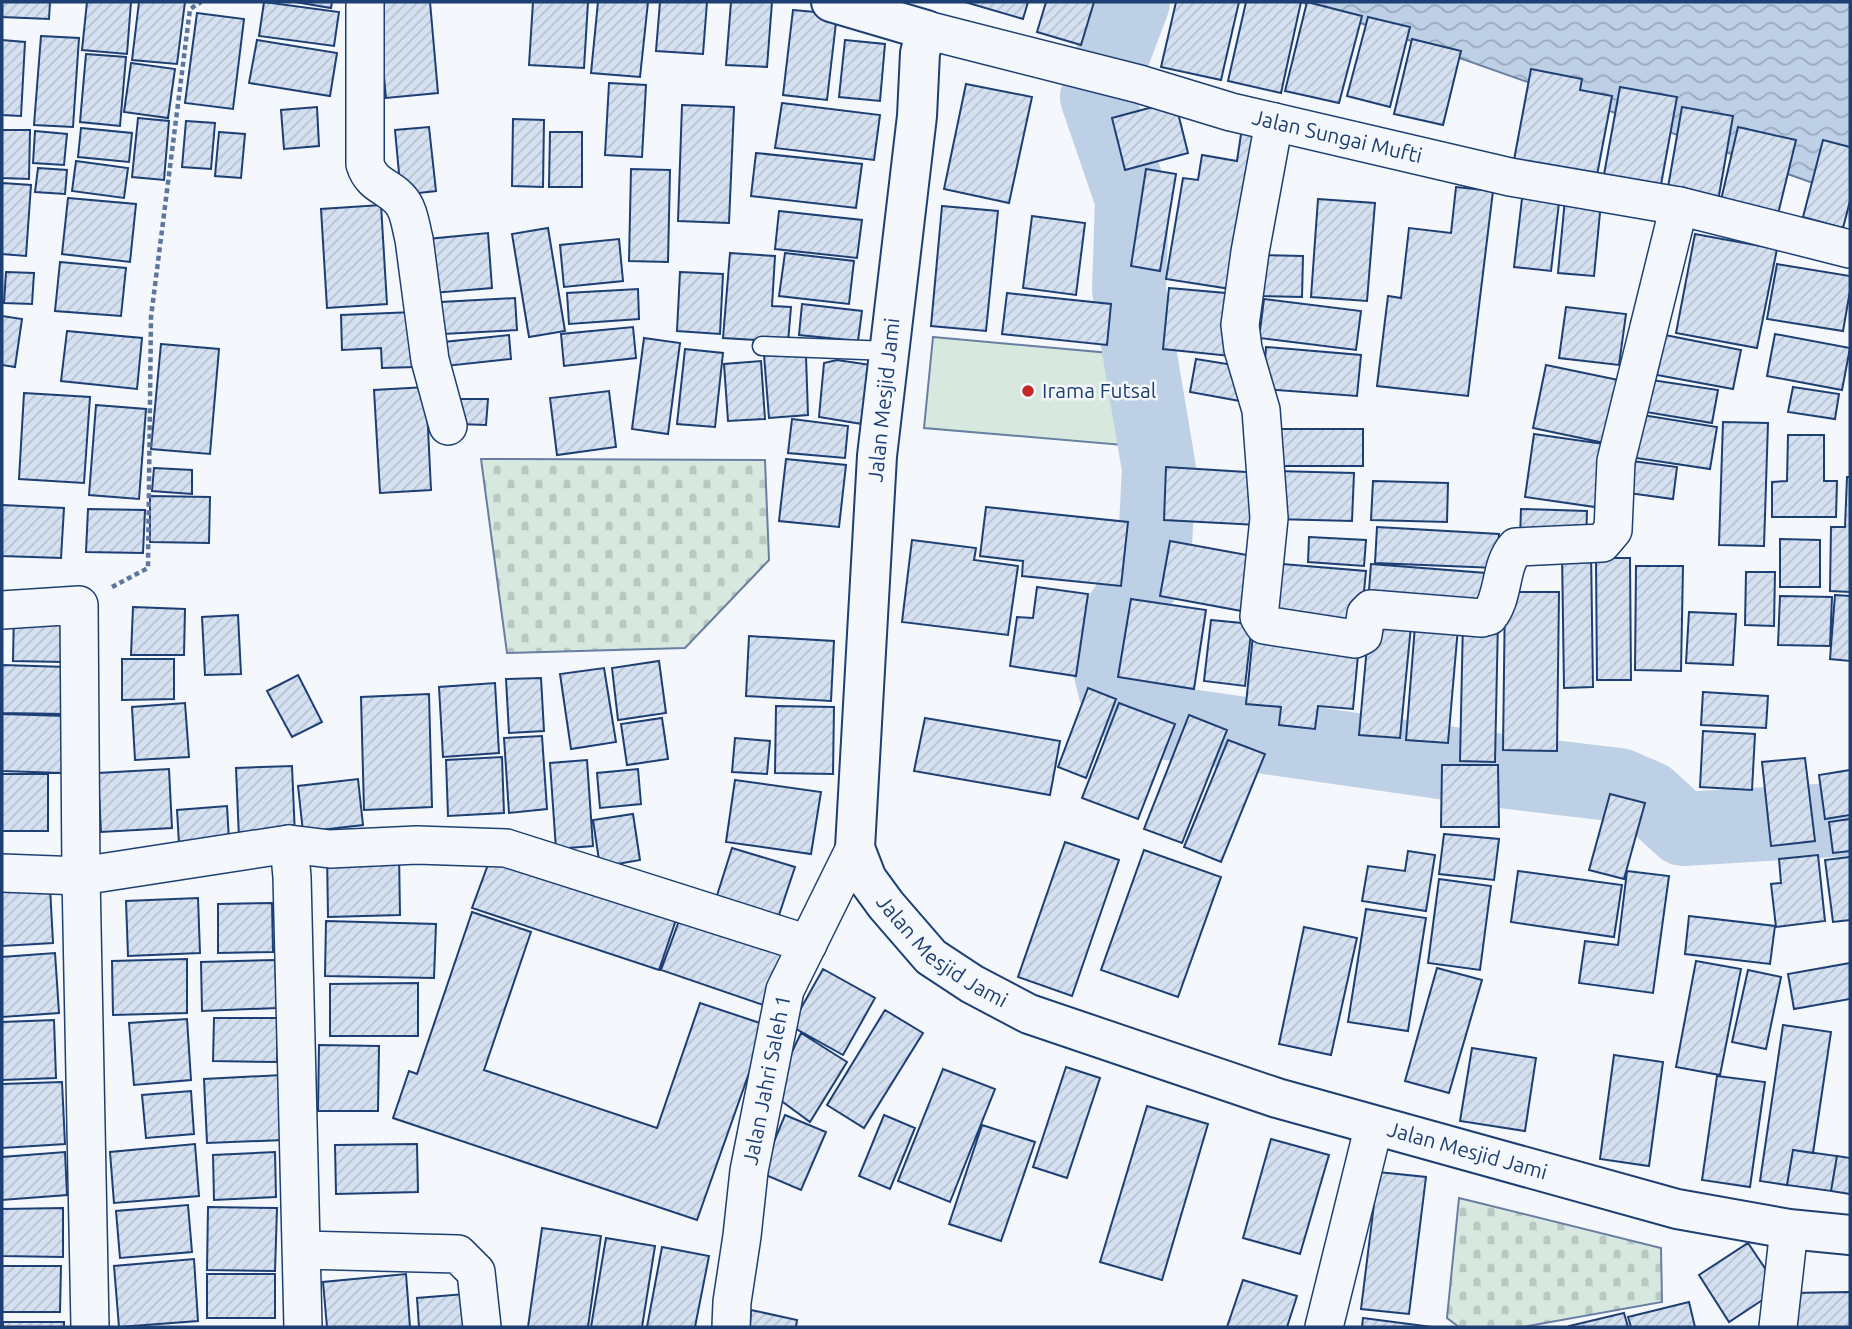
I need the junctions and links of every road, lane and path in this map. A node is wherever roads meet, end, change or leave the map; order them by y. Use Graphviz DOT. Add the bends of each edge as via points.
graph roads {
  1 [pos="201,2"];
  2 [pos="365,2"];
  3 [pos="831,2"];
  4 [pos="926,30"];
  5 [pos="1274,122"];
  6 [pos="1679,206"];
  7 [pos="1850,248"];
  8 [pos="762,346"];
  9 [pos="889,351"];
  10 [pos="448,426"];
  11 [pos="79,605"];
  12 [pos="2,610"];
  13 [pos="289,844"];
  14 [pos="855,848"];
  15 [pos="2,873"];
  16 [pos="80,876"];
  17 [pos="808,944"];
  18 [pos="1374,1125"];
  19 [pos="1789,1228"];
  20 [pos="1850,1235"];
  21 [pos="302,1251"];
  22 [pos="90,1327"];
  23 [pos="303,1327"];
  24 [pos="482,1327"];
  25 [pos="731,1327"];
  26 [pos="1324,1327"];
  27 [pos="1778,1327"];
  1 -- 11 [label="path" via="190,9 151,317 148,568"];
  2 -- 10 [label="street" via="365,164 368,175 404,205 409,220 430,360"];
  3 -- 4 [label="street, Jalan Sungai Mufti"];
  4 -- 5 [label="street, Jalan Sungai Mufti"];
  4 -- 9 [label="street, Jalan Mesjid Jami"];
  5 -- 6 [label="street, Jalan Sungai Mufti" via="1510,177"];
  5 -- 6 [label="street" via="1240,325 1264,430 1269,518 1259,617 1265,625 1355,639 1363,635 1371,609 1482,618 1497,606 1508,557 1516,547 1602,542 1609,537 1622,431"];
  6 -- 7 [label="street, Jalan Sungai Mufti"];
  8 -- 9 [label="lane"];
  9 -- 14 [label="street, Jalan Mesjid Jami" via="877,456"];
  11 -- 12 [label="street"];
  11 -- 16 [label="street"];
  13 -- 16 [label="street"];
  13 -- 17 [label="street" via="330,849 417,845 506,848"];
  13 -- 21 [label="street"];
  14 -- 17 [label="street, Jalan Jahri Saleh 1"];
  14 -- 18 [label="street, Jalan Mesjid Jami" via="867,879 886,905 931,957 972,984 1029,1014 1277,1098"];
  15 -- 16 [label="street"];
  16 -- 22 [label="street"];
  17 -- 25 [label="street, Jalan Jahri Saleh 1" via="785,990 751,1158"];
  18 -- 19 [label="street, Jalan Mesjid Jami" via="1677,1209"];
  18 -- 26 [label="street"];
  19 -- 20 [label="street, Jalan Mesjid Jami"];
  19 -- 27 [label="street"];
  21 -- 23 [label="street"];
  21 -- 24 [label="street" via="458,1254 476,1272"];
}
